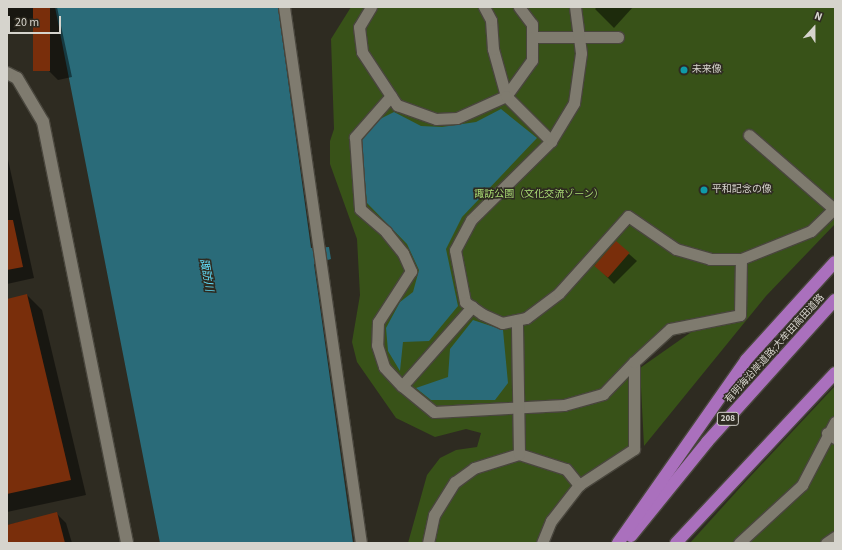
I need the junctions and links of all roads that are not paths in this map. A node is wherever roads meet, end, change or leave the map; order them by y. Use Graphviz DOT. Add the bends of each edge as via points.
graph roads {
  1 [pos="284,7"];
  2 [pos="371,7"];
  3 [pos="484,7"];
  4 [pos="519,7"];
  5 [pos="575,7"];
  6 [pos="579,36"];
  7 [pos="532,37"];
  8 [pos="618,37"];
  9 [pos="7,73"];
  10 [pos="391,96"];
  11 [pos="506,96"];
  12 [pos="749,135"];
  13 [pos="550,141"];
  14 [pos="835,209"];
  15 [pos="742,259"];
  16 [pos="835,262"];
  17 [pos="835,300"];
  18 [pos="472,306"];
  19 [pos="517,320"];
  20 [pos="634,362"];
  21 [pos="835,373"];
  22 [pos="402,386"];
  23 [pos="520,406"];
  24 [pos="835,422"];
  25 [pos="831,435"];
  26 [pos="519,454"];
  27 [pos="579,486"];
  28 [pos="835,537"];
  29 [pos="127,543"];
  30 [pos="361,543"];
  31 [pos="428,543"];
  32 [pos="542,543"];
  33 [pos="618,543"];
  34 [pos="625,543"];
  35 [pos="676,543"];
  36 [pos="739,543"];
  37 [pos="826,543"];
  1 -- 30 [label="lane"];
  2 -- 10 [label="lane" via="359,27 362,52"];
  3 -- 11 [label="lane" via="491,20 493,49"];
  4 -- 7 [label="lane" via="532,24"];
  5 -- 6 [label="lane"];
  6 -- 7 [label="lane"];
  6 -- 8 [label="lane"];
  6 -- 13 [label="lane" via="581,53 574,103"];
  7 -- 11 [label="lane" via="532,60"];
  9 -- 29 [label="street" via="17,78 43,122"];
  10 -- 11 [label="lane" via="397,105 436,119 457,118"];
  10 -- 22 [label="lane" via="355,136 360,209 386,232 403,253 411,271 378,322 376,345 384,367"];
  11 -- 13 [label="lane"];
  12 -- 14 [label="lane"];
  13 -- 18 [label="lane" via="471,220 455,250 465,302"];
  14 -- 15 [label="lane" via="811,231"];
  15 -- 19 [label="lane" via="710,259 676,250 628,216 559,293 526,318"];
  15 -- 20 [label="lane" via="740,315 670,329"];
  16 -- 33 [label="highway" via="746,360"];
  17 -- 34 [label="highway, 有明海沿岸道路;大牟田高田道路 / 208" via="707,442"];
  18 -- 19 [label="lane" via="502,323"];
  18 -- 22 [label="lane"];
  19 -- 23 [label="lane"];
  20 -- 23 [label="lane" via="602,394 564,405"];
  20 -- 27 [label="lane" via="634,449"];
  21 -- 35 [label="highway"];
  22 -- 23 [label="lane" via="434,412"];
  23 -- 26 [label="lane"];
  24 -- 25 [label="lane"];
  25 -- 36 [label="lane" via="802,485"];
  26 -- 27 [label="lane" via="566,469"];
  26 -- 31 [label="lane" via="474,468 455,482 434,515"];
  27 -- 32 [label="lane" via="551,521"];
  28 -- 37 [label="lane"];
}
